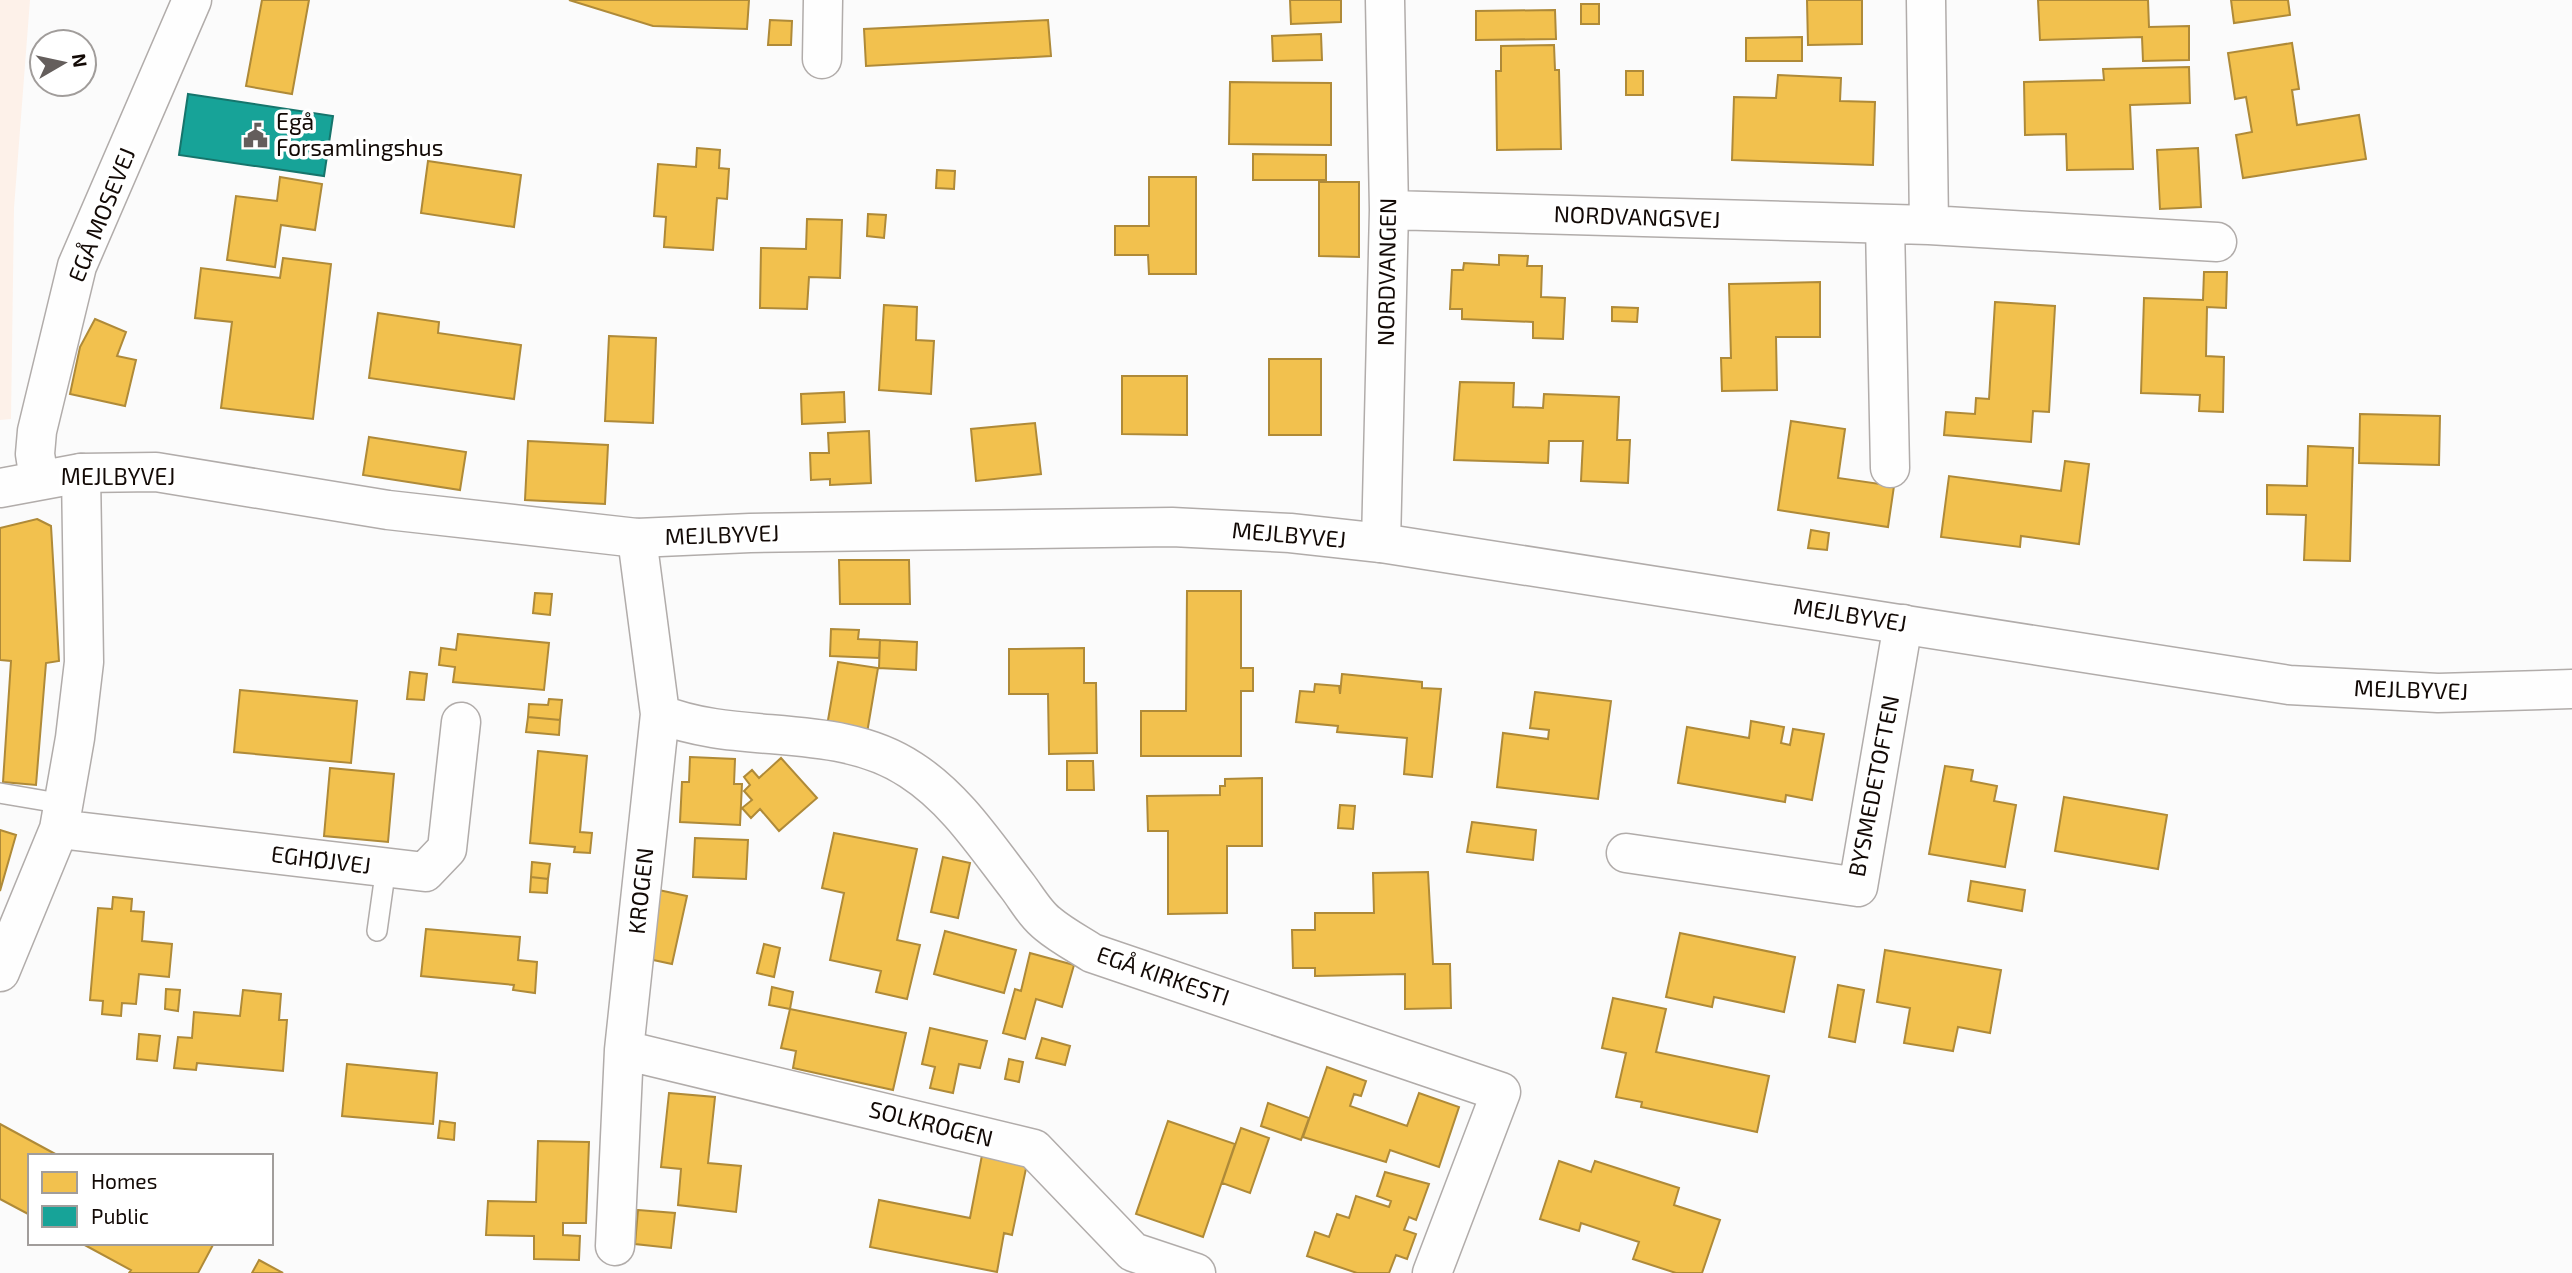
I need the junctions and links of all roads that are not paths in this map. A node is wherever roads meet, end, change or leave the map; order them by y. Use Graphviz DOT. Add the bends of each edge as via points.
graph roads {
  1 [pos="192,0"];
  2 [pos="823,0"];
  3 [pos="1385,0"];
  4 [pos="1926,0"];
  5 [pos="822,59"];
  6 [pos="1389,210"];
  7 [pos="1885,225"];
  8 [pos="1929,225"];
  9 [pos="2217,242"];
  10 [pos="1890,468"];
  11 [pos="81,474"];
  12 [pos="39,479"];
  13 [pos="0,488"];
  14 [pos="637,538"];
  15 [pos="1381,543"];
  16 [pos="1903,624"];
  17 [pos="2572,689"];
  18 [pos="660,714"];
  19 [pos="461,722"];
  20 [pos="0,793"];
  21 [pos="62,817"];
  22 [pos="1626,853"];
  23 [pos="386,867"];
  24 [pos="377,931"];
  25 [pos="0,972"];
  26 [pos="624,1050"];
  27 [pos="615,1246"];
  28 [pos="1196,1273"];
  29 [pos="1432,1273"];
  1 -- 12 [label="street, EGÅ MOSEVEJ" via="78,266 37,430"];
  2 -- 5 [label="street"];
  3 -- 6 [label="street, NORDVANGEN"];
  4 -- 8 [label="street"];
  6 -- 7 [label="street, NORDVANGSVEJ"];
  6 -- 15 [label="street, NORDVANGEN"];
  7 -- 8 [label="street, NORDVANGSVEJ"];
  7 -- 10 [label="street"];
  8 -- 9 [label="street, NORDVANGSVEJ"];
  11 -- 12 [label="street, MEJLBYVEJ"];
  11 -- 14 [label="street, MEJLBYVEJ" via="156,472 388,510"];
  11 -- 21 [label="street" via="84,662"];
  12 -- 13 [label="street, MEJLBYVEJ"];
  14 -- 15 [label="street, MEJLBYVEJ" via="1172,527"];
  14 -- 18 [label="street, KROGEN"];
  15 -- 16 [label="street, MEJLBYVEJ"];
  16 -- 17 [label="street, MEJLBYVEJ" via="2289,685 2438,693"];
  16 -- 22 [label="street, BYSMEDETOFTEN" via="1858,887"];
  18 -- 26 [label="street, KROGEN"];
  18 -- 29 [label="street, EGÅ KIRKESTI" via="685,724 830,741 886,757 911,769 950,801 1046,923 1092,953 1501,1092"];
  19 -- 23 [label="street, EGHØJVEJ" via="447,849 425,872"];
  20 -- 21 [label="lane"];
  21 -- 23 [label="street, EGHØJVEJ"];
  21 -- 25 [label="street"];
  23 -- 24 [label="lane"];
  26 -- 27 [label="street, KROGEN"];
  26 -- 28 [label="street, SOLKROGEN" via="1034,1149 1133,1252"];
}
